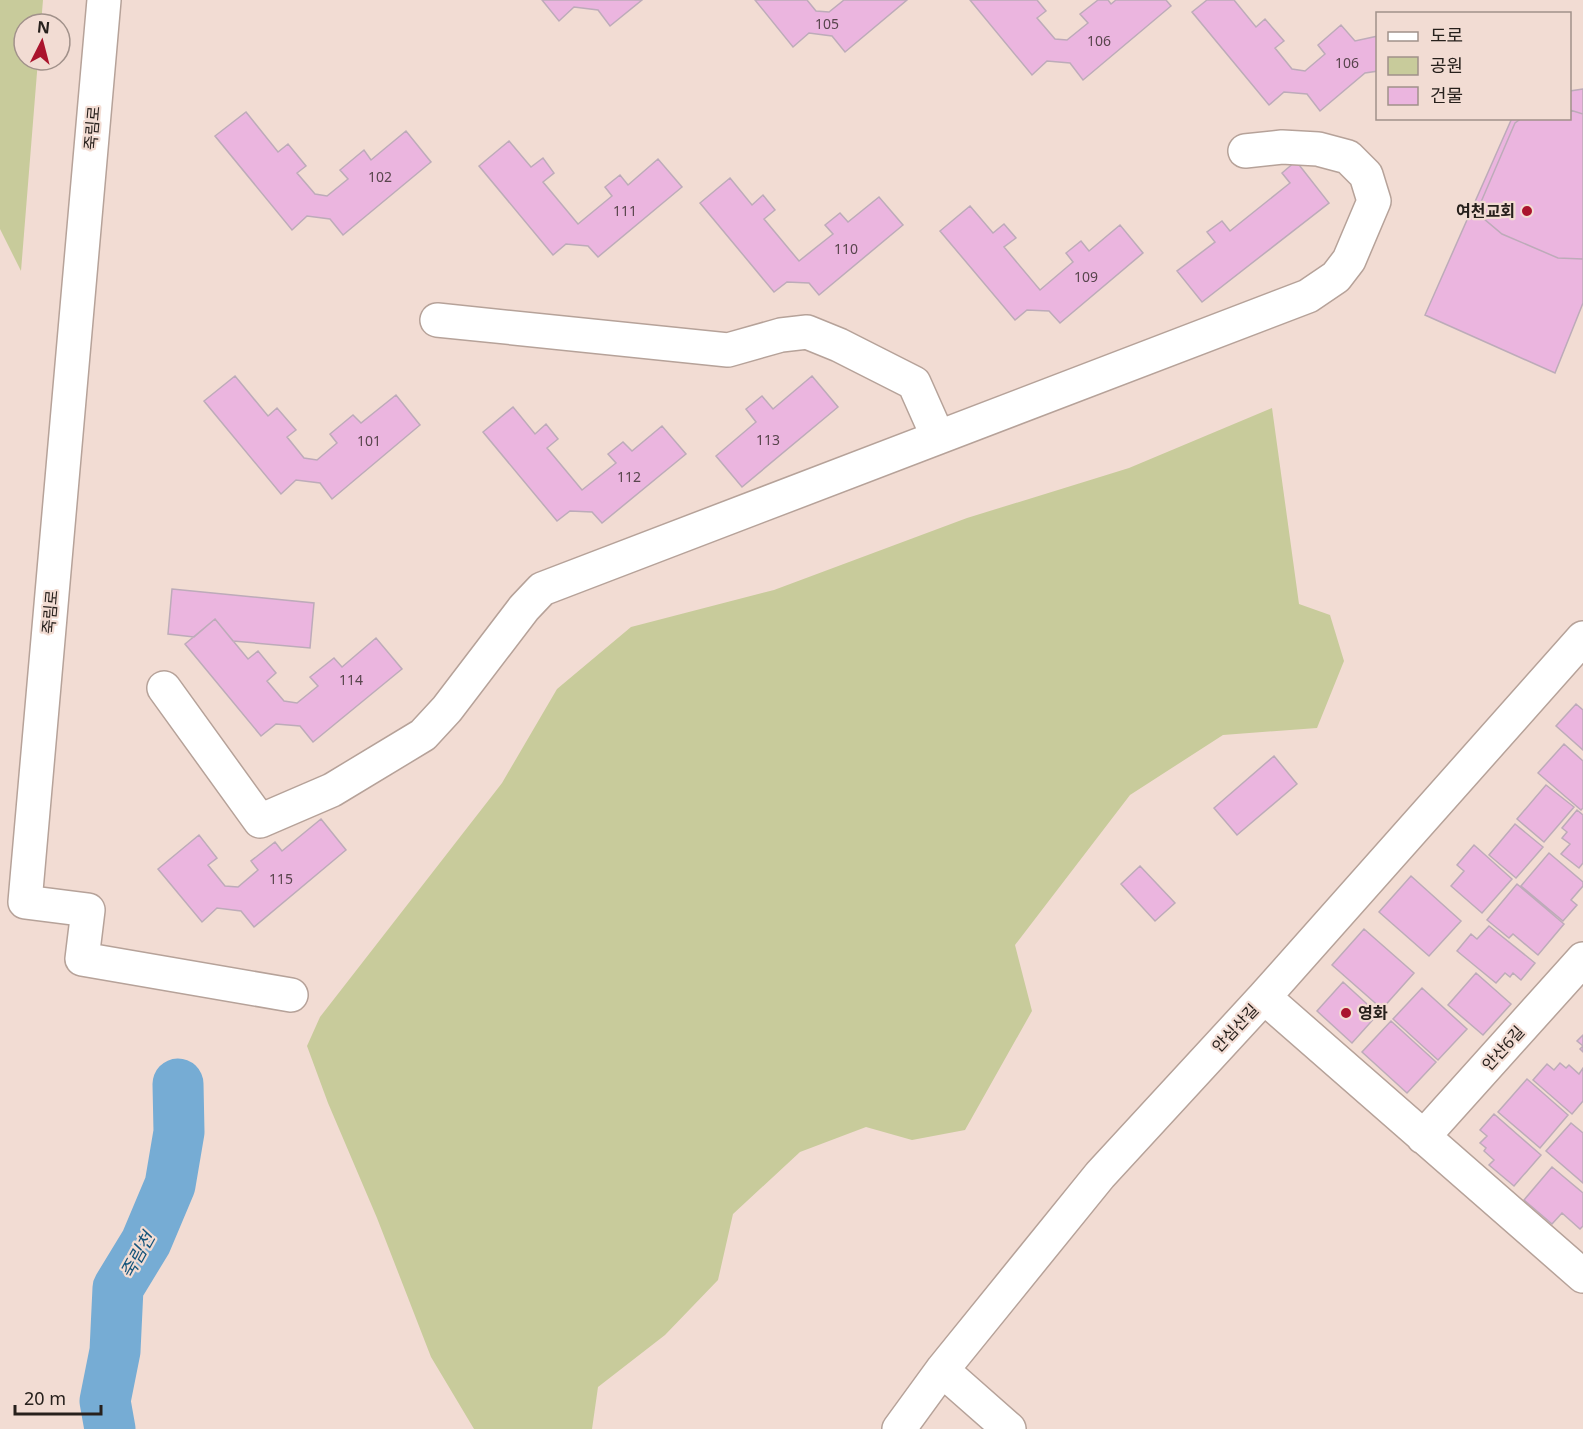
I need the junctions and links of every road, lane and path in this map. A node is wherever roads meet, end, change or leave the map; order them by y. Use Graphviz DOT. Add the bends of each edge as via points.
graph roads {
  1 [pos="104,0"];
  2 [pos="1245,151"];
  3 [pos="437,320"];
  4 [pos="938,437"];
  5 [pos="1583,638"];
  6 [pos="164,688"];
  7 [pos="1583,959"];
  8 [pos="291,995"];
  9 [pos="1264,997"];
  10 [pos="1423,1137"];
  11 [pos="1580,1269"];
  12 [pos="942,1370"];
  13 [pos="899,1429"];
  14 [pos="1009,1429"];
  1 -- 8 [label="street, 죽림로" via="25,902 88,910 82,959"];
  2 -- 4 [label="street" via="1318,149 1348,157 1366,175 1374,201 1349,260 1336,277 1308,296"];
  3 -- 4 [label="street" via="728,350 807,332 914,383"];
  4 -- 6 [label="street" via="542,589 423,735 332,790 260,821"];
  5 -- 9 [label="street, 안심산길"];
  7 -- 10 [label="street, 안산6길"];
  9 -- 10 [label="street"];
  9 -- 12 [label="street, 안심산길" via="1100,1175"];
  10 -- 11 [label="street"];
  12 -- 13 [label="street, 안심산길"];
  12 -- 14 [label="street"];
}
